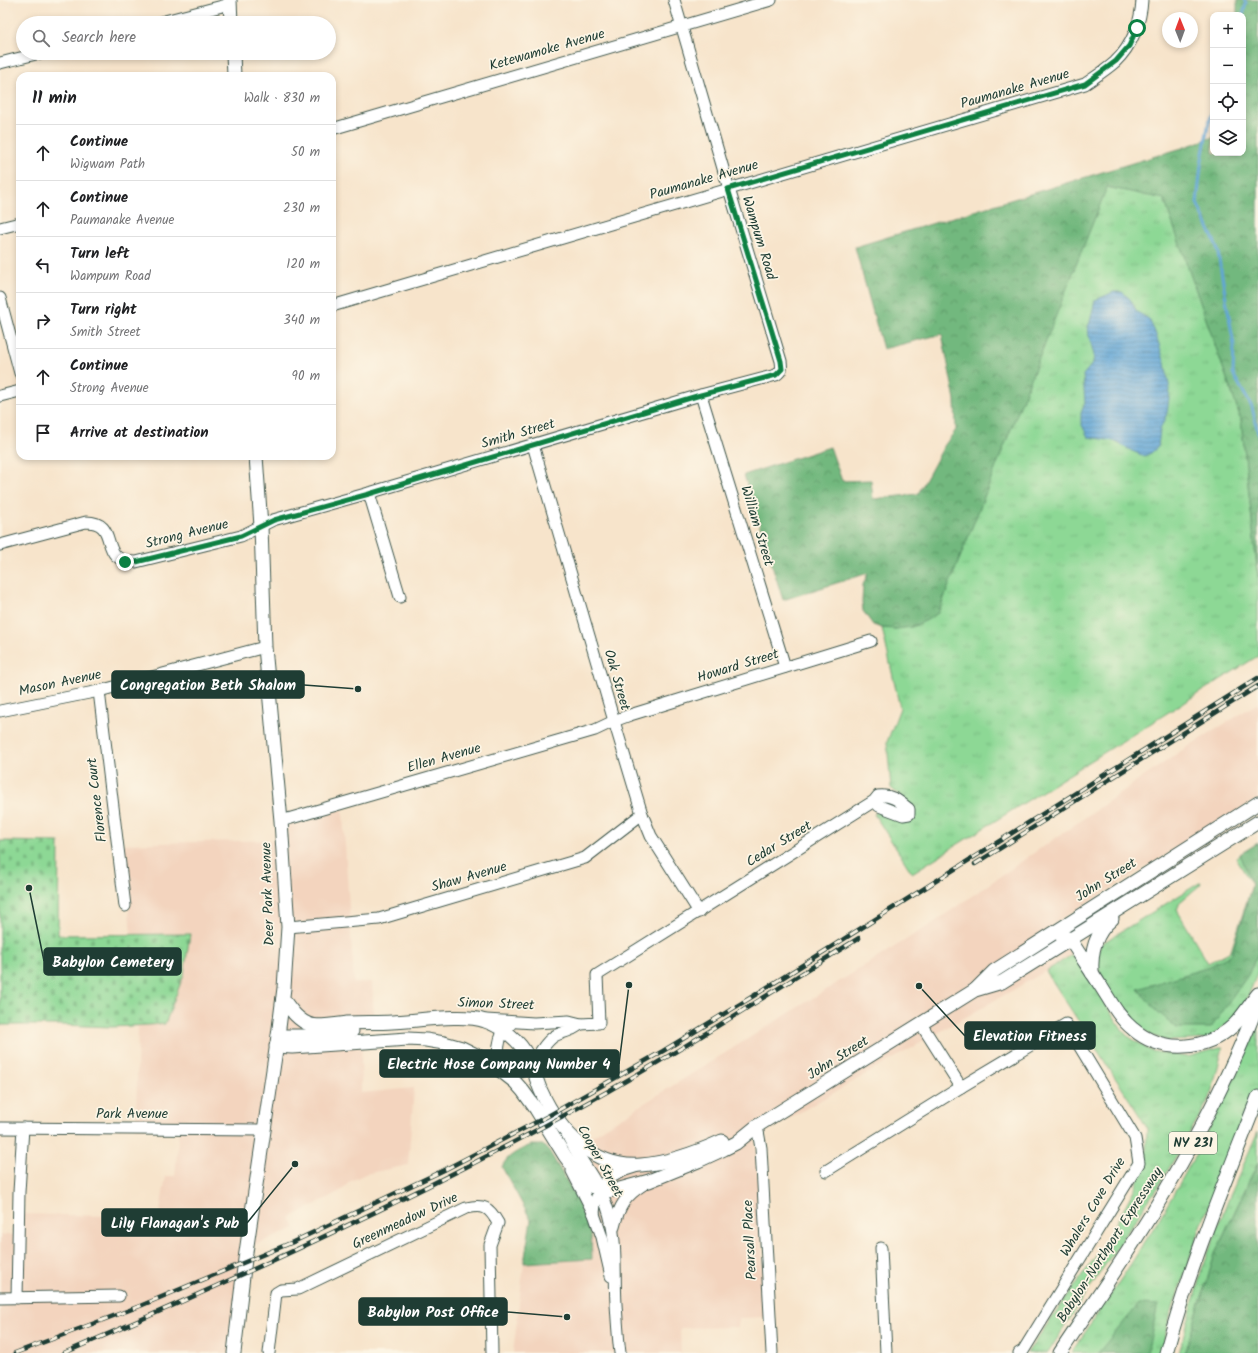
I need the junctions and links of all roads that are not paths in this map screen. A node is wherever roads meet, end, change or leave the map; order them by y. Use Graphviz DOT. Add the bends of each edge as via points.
graph roads {
  1 [pos="674,0"];
  2 [pos="771,0"];
  3 [pos="1142,0"];
  4 [pos="230,2"];
  5 [pos="181,16"];
  6 [pos="231,16"];
  7 [pos="681,26"];
  8 [pos="16,59"];
  9 [pos="233,60"];
  10 [pos="0,63"];
  11 [pos="234,72"];
  12 [pos="336,128"];
  13 [pos="728,189"];
  14 [pos="16,224"];
  15 [pos="0,228"];
  16 [pos="0,298"];
  17 [pos="336,305"];
  18 [pos="16,358"];
  19 [pos="782,369"];
  20 [pos="16,392"];
  21 [pos="701,395"];
  22 [pos="0,396"];
  23 [pos="534,445"];
  24 [pos="256,460"];
  25 [pos="369,494"];
  26 [pos="261,526"];
  27 [pos="0,545"];
  28 [pos="400,597"];
  29 [pos="871,641"];
  30 [pos="265,647"];
  31 [pos="784,667"];
  32 [pos="99,691"];
  33 [pos="0,711"];
  34 [pos="614,721"];
  35 [pos="874,801"];
  36 [pos="1258,803"];
  37 [pos="642,814"];
  38 [pos="281,821"];
  39 [pos="1258,822"];
  40 [pos="1138,897"];
  41 [pos="125,906"];
  42 [pos="699,912"];
  43 [pos="288,927"];
  44 [pos="1048,936"];
  45 [pos="1070,940"];
  46 [pos="1092,973"];
  47 [pos="975,990"];
  48 [pos="1258,994"];
  49 [pos="283,999"];
  50 [pos="1258,1003"];
  51 [pos="484,1020"];
  52 [pos="390,1023"];
  53 [pos="581,1024"];
  54 [pos="921,1024"];
  55 [pos="509,1026"];
  56 [pos="277,1041"];
  57 [pos="532,1066"];
  58 [pos="501,1071"];
  59 [pos="961,1087"];
  60 [pos="1258,1097"];
  61 [pos="757,1126"];
  62 [pos="0,1128"];
  63 [pos="23,1128"];
  64 [pos="264,1130"];
  65 [pos="565,1130"];
  66 [pos="565,1156"];
  67 [pos="641,1165"];
  68 [pos="826,1171"];
  69 [pos="649,1181"];
  70 [pos="600,1189"];
  71 [pos="594,1214"];
  72 [pos="613,1230"];
  73 [pos="880,1248"];
  74 [pos="119,1296"];
  75 [pos="0,1298"];
  76 [pos="17,1298"];
  77 [pos="616,1303"];
  78 [pos="234,1353"];
  79 [pos="269,1353"];
  80 [pos="492,1353"];
  81 [pos="620,1353"];
  82 [pos="772,1353"];
  83 [pos="886,1353"];
  84 [pos="1019,1353"];
  85 [pos="1060,1353"];
  86 [pos="1166,1353"];
  1 -- 7 [label="street, Wampum Road"];
  2 -- 7 [label="street, Ketewamoke Avenue"];
  3 -- 13 [label="street, Paumanake Avenue" via="1137,28 1129,46 1116,61 1085,84"];
  4 -- 5 [label="street"];
  4 -- 6 [label="main road"];
  7 -- 12 [label="street, Ketewamoke Avenue"];
  7 -- 13 [label="street, Wampum Road"];
  8 -- 10 [label="street"];
  9 -- 11 [label="main road"];
  13 -- 17 [label="street, Paumanake Avenue"];
  13 -- 19 [label="street, Wampum Road"];
  14 -- 15 [label="street"];
  16 -- 18 [label="street"];
  19 -- 21 [label="street, Smith Street" via="776,375"];
  20 -- 22 [label="street"];
  21 -- 23 [label="street, Smith Street"];
  21 -- 31 [label="street, William Street"];
  23 -- 25 [label="street, Smith Street"];
  23 -- 34 [label="street, Oak Street"];
  24 -- 26 [label="main road, Deer Park Avenue"];
  25 -- 26 [label="street, Smith Street" via="274,520"];
  25 -- 28 [label="street"];
  26 -- 27 [label="street, Strong Avenue" via="241,536 136,562 125,562 116,556 109,546 102,526 94,522"];
  26 -- 30 [label="main road, Deer Park Avenue"];
  29 -- 31 [label="street, Howard Street"];
  30 -- 32 [label="street, Mason Avenue"];
  30 -- 38 [label="main road, Deer Park Avenue"];
  31 -- 34 [label="street, Howard Street"];
  32 -- 33 [label="street, Mason Avenue"];
  32 -- 41 [label="street, Florence Court"];
  34 -- 37 [label="street, Oak Street"];
  34 -- 38 [label="street, Ellen Avenue" via="595,730"];
  35 -- 42 [label="street, Cedar Street"];
  36 -- 44 [label="main road, John Street"];
  37 -- 42 [label="street, Oak Street" via="651,836"];
  37 -- 43 [label="street, Shaw Avenue" via="585,858 379,919"];
  38 -- 43 [label="main road, Deer Park Avenue"];
  39 -- 40 [label="main road, John Street"];
  40 -- 45 [label="main road, John Street"];
  40 -- 46 [label="main road" via="1100,933 1092,953"];
  42 -- 53 [label="street, Simon Street" via="597,975 599,1023"];
  43 -- 49 [label="main road, Deer Park Avenue"];
  44 -- 45 [label="main road" via="1065,937"];
  44 -- 47 [label="main road, John Street" via="994,971"];
  45 -- 46 [label="main road"];
  45 -- 47 [label="main road, John Street" via="1002,982"];
  46 -- 48 [label="main road" via="1114,1008 1133,1029 1146,1038 1184,1047 1200,1044 1221,1034 1238,1020"];
  47 -- 54 [label="main road, John Street"];
  49 -- 52 [label="main road, Simon Street" via="296,1016 312,1026 363,1022"];
  49 -- 56 [label="main road, Deer Park Avenue"];
  50 -- 85 [label="main road, Babylon-Northport Expressway / NY 231" via="1223,1085 1189,1150 1148,1220"];
  51 -- 52 [label="main road, Simon Street" via="455,1018"];
  51 -- 55 [label="main road, Cooper Street"];
  52 -- 56 [label="main road, Simon Street" via="363,1030"];
  53 -- 55 [label="street, Simon Street" via="568,1021"];
  53 -- 57 [label="street" via="554,1035"];
  54 -- 59 [label="street"];
  54 -- 61 [label="main road, John Street"];
  55 -- 57 [label="main road, Cooper Street"];
  55 -- 58 [label="street" via="499,1045"];
  56 -- 58 [label="main road" via="292,1047 426,1040 462,1048"];
  56 -- 64 [label="main road, Deer Park Avenue"];
  57 -- 58 [label="street" via="521,1072"];
  57 -- 65 [label="main road, Cooper Street" via="544,1096"];
  58 -- 66 [label="main road" via="523,1091"];
  59 -- 68 [label="street, Whalers Cove Drive"];
  59 -- 84 [label="street, Whalers Cove Drive" via="1066,1024 1135,1138 1139,1163 1023,1351"];
  60 -- 86 [label="main road, NY 231" via="1197,1254"];
  61 -- 67 [label="main road, John Street" via="693,1152"];
  61 -- 69 [label="main road, John Street" via="736,1143"];
  61 -- 82 [label="street, Pearsall Place" via="761,1148"];
  62 -- 63 [label="street, Park Avenue"];
  63 -- 64 [label="street, Park Avenue"];
  63 -- 76 [label="street"];
  64 -- 78 [label="main road, Deer Park Avenue"];
  65 -- 67 [label="main road, John Street" via="586,1150 600,1158"];
  65 -- 70 [label="street, Cooper Street"];
  66 -- 70 [label="main road" via="590,1186"];
  66 -- 71 [label="street, Cooper Street"];
  67 -- 70 [label="street, John Street" via="614,1175"];
  69 -- 70 [label="main road, John Street" via="616,1190"];
  69 -- 72 [label="street, John Street" via="632,1192 623,1202"];
  70 -- 71 [label="street"];
  70 -- 72 [label="street, Cooper Street"];
  71 -- 77 [label="street, Cooper Street" via="605,1249"];
  72 -- 77 [label="street, Cooper Street"];
  73 -- 83 [label="street"];
  74 -- 76 [label="street"];
  75 -- 76 [label="street"];
  77 -- 81 [label="street, Cooper Street"];
  79 -- 80 [label="street, Greenmeadow Drive" via="276,1293 281,1290 298,1289 466,1208 476,1206 487,1208 498,1223 490,1246"];
}
